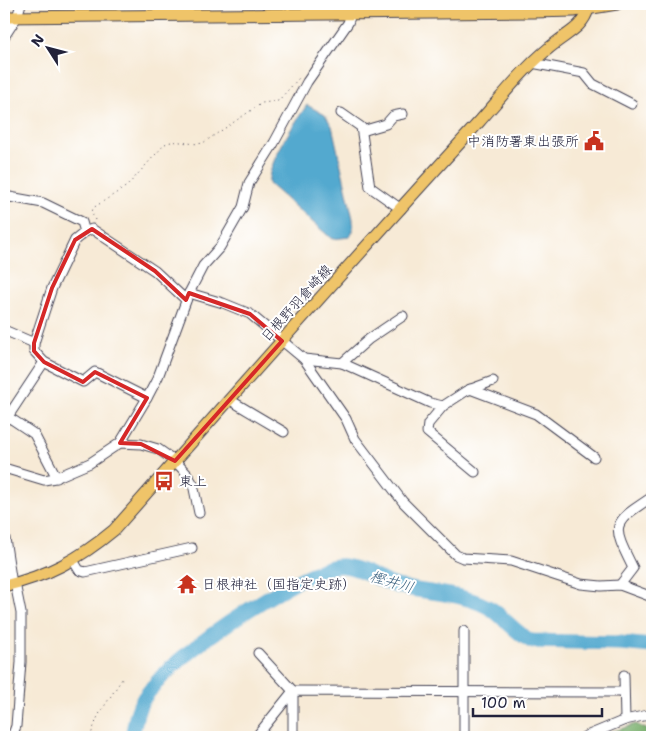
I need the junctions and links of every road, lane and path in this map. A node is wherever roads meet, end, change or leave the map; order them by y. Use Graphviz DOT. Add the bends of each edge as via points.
graph roads {
  1 [pos="21,4"];
  2 [pos="617,4"];
  3 [pos="317,9"];
  4 [pos="588,9"];
  5 [pos="351,14"];
  6 [pos="17,16"];
  7 [pos="4,17"];
  8 [pos="4,37"];
  9 [pos="532,63"];
  10 [pos="306,82"];
  11 [pos="632,104"];
  12 [pos="341,113"];
  13 [pos="404,114"];
  14 [pos="362,132"];
  15 [pos="4,196"];
  16 [pos="401,209"];
  17 [pos="88,230"];
  18 [pos="187,296"];
  19 [pos="402,316"];
  20 [pos="4,330"];
  21 [pos="282,341"];
  22 [pos="34,343"];
  23 [pos="304,358"];
  24 [pos="44,362"];
  25 [pos="342,363"];
  26 [pos="493,381"];
  27 [pos="470,389"];
  28 [pos="147,398"];
  29 [pos="230,400"];
  30 [pos="443,406"];
  31 [pos="5,417"];
  32 [pos="284,432"];
  33 [pos="120,443"];
  34 [pos="594,457"];
  35 [pos="176,461"];
  36 [pos="4,468"];
  37 [pos="475,472"];
  38 [pos="57,478"];
  39 [pos="652,497"];
  40 [pos="199,513"];
  41 [pos="4,532"];
  42 [pos="192,548"];
  43 [pos="73,560"];
  44 [pos="10,585"];
  45 [pos="620,585"];
  46 [pos="652,597"];
  47 [pos="464,631"];
  48 [pos="258,653"];
  49 [pos="624,674"];
  50 [pos="122,679"];
  51 [pos="293,690"];
  52 [pos="464,691"];
  53 [pos="623,692"];
  54 [pos="652,714"];
  55 [pos="625,720"];
  56 [pos="12,737"];
  57 [pos="90,737"];
  58 [pos="256,737"];
  59 [pos="293,737"];
  60 [pos="464,737"];
  61 [pos="584,737"];
  1 -- 6 [label="street"];
  2 -- 4 [label="main road"];
  3 -- 5 [label="main road"];
  3 -- 6 [label="main road"];
  4 -- 5 [label="main road"];
  4 -- 9 [label="main road, 日根野羽倉崎線" via="582,23"];
  5 -- 10 [label="street"];
  6 -- 7 [label="main road"];
  6 -- 8 [label="street"];
  9 -- 11 [label="street" via="584,73 593,84"];
  9 -- 16 [label="main road, 日根野羽倉崎線"];
  10 -- 17 [label="path" via="298,77 278,101 262,103 203,143 171,141 165,144 127,186 93,208 96,224"];
  10 -- 18 [label="street" via="249,183 243,207"];
  12 -- 14 [label="street" via="361,127"];
  13 -- 14 [label="street"];
  14 -- 16 [label="street" via="370,187"];
  15 -- 17 [label="street" via="52,207 82,222"];
  16 -- 21 [label="main road, 日根野羽倉崎線"];
  17 -- 18 [label="street" via="155,271"];
  17 -- 22 [label="street" via="75,240 52,288"];
  18 -- 21 [label="street" via="223,303 250,314"];
  18 -- 28 [label="street" via="158,377"];
  19 -- 25 [label="street" via="368,338"];
  20 -- 22 [label="street"];
  21 -- 23 [label="street"];
  21 -- 29 [label="main road, 日根野羽倉崎線"];
  22 -- 24 [label="street" via="34,351"];
  23 -- 25 [label="street"];
  23 -- 45 [label="street" via="346,419 355,439 397,494 456,556 511,562 581,584"];
  24 -- 28 [label="street" via="83,382 95,372"];
  24 -- 31 [label="street"];
  25 -- 30 [label="street"];
  26 -- 27 [label="street"];
  27 -- 30 [label="street"];
  27 -- 34 [label="street" via="536,414"];
  28 -- 33 [label="street"];
  29 -- 32 [label="street"];
  29 -- 35 [label="main road, 日根野羽倉崎線"];
  30 -- 37 [label="street" via="428,424 427,432"];
  31 -- 38 [label="street" via="34,434"];
  33 -- 35 [label="street" via="158,449"];
  33 -- 38 [label="street" via="90,463"];
  35 -- 40 [label="street" via="193,484"];
  35 -- 43 [label="main road, 日根野羽倉崎線" via="114,530"];
  36 -- 38 [label="street" via="44,480"];
  39 -- 45 [label="street" via="620,521 620,541 634,568"];
  41 -- 44 [label="street"];
  42 -- 43 [label="street" via="85,572 79,570"];
  43 -- 44 [label="main road, 日根野羽倉崎線" via="56,570"];
  44 -- 56 [label="street" via="21,613 21,662 16,726"];
  45 -- 46 [label="street"];
  47 -- 52 [label="street"];
  48 -- 51 [label="street"];
  49 -- 53 [label="street"];
  50 -- 57 [label="path" via="98,716"];
  51 -- 52 [label="street"];
  51 -- 58 [label="street"];
  51 -- 59 [label="street"];
  52 -- 53 [label="street"];
  52 -- 60 [label="street"];
  53 -- 55 [label="street"];
  54 -- 55 [label="street"];
  55 -- 61 [label="street"];
}
